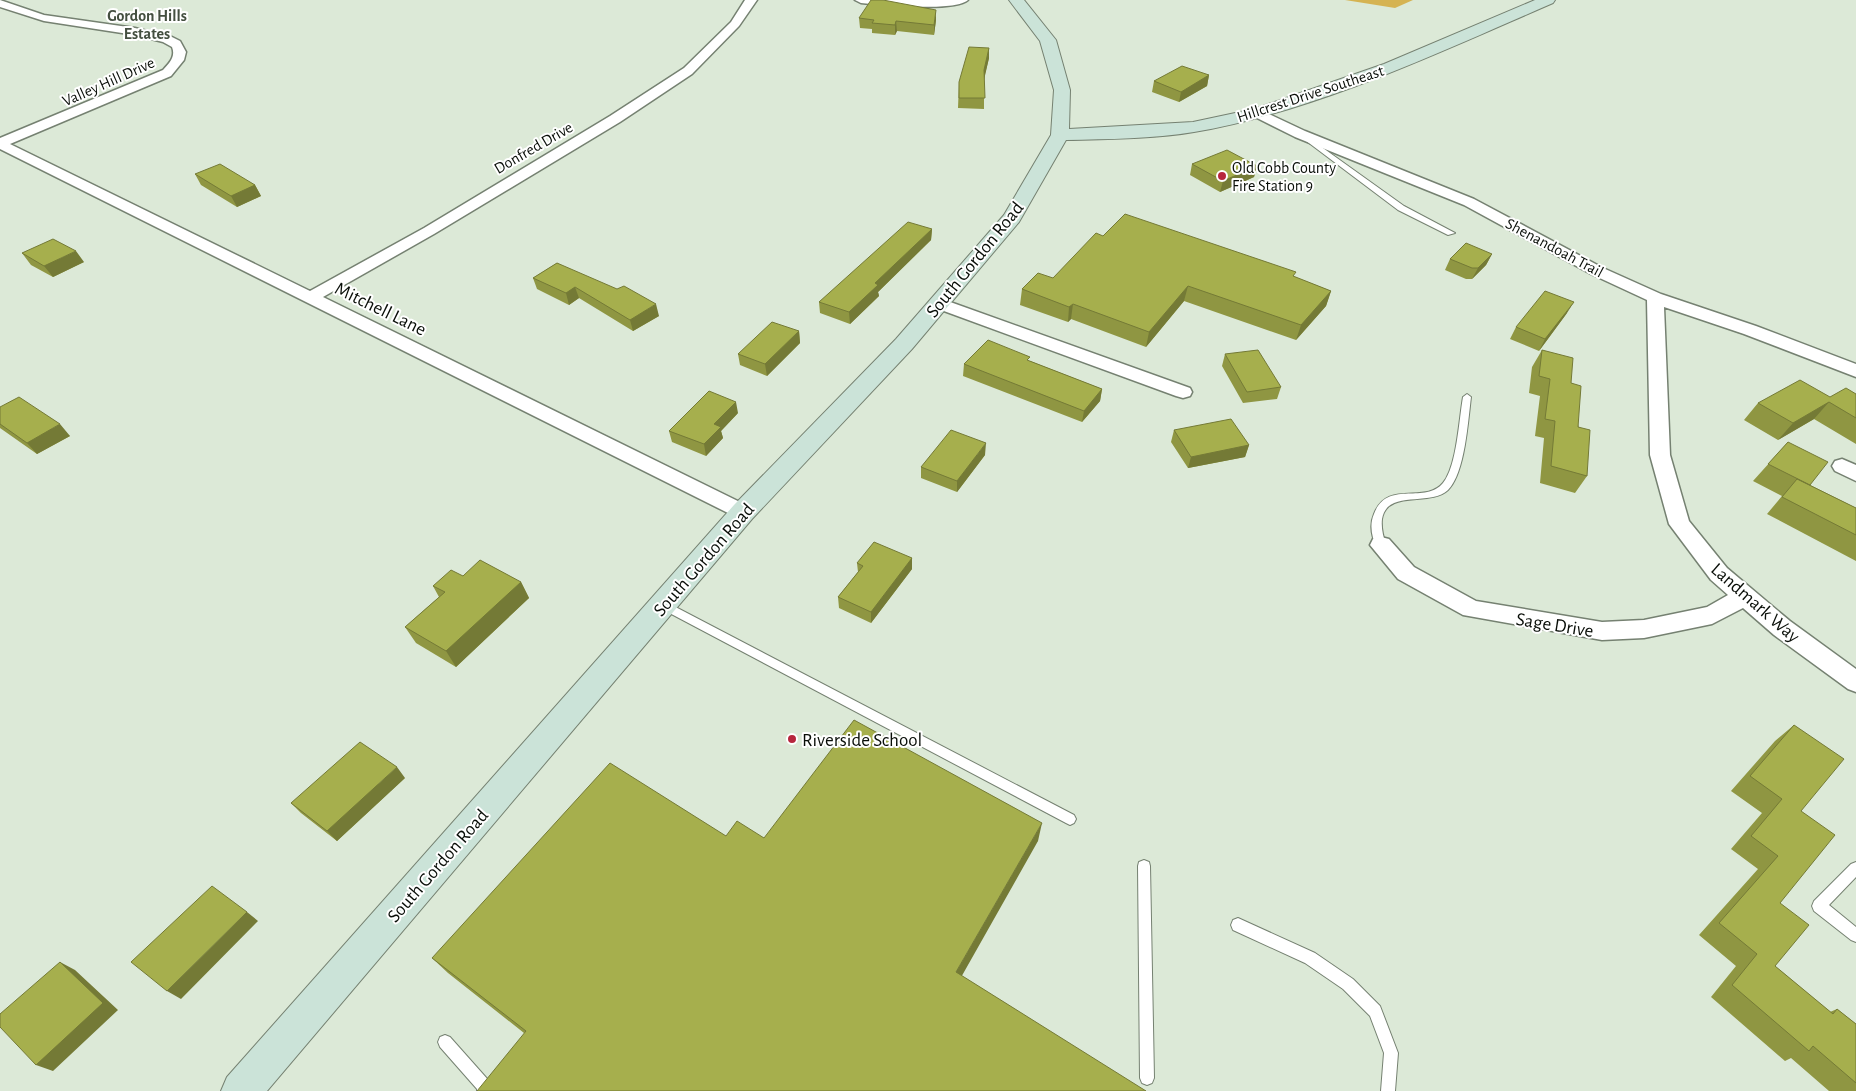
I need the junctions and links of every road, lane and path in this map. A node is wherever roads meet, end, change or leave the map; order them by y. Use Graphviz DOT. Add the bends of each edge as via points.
graph roads {
  1 [pos="751,0"];
  2 [pos="861,0"];
  3 [pos="962,0"];
  4 [pos="1016,0"];
  5 [pos="1548,0"];
  6 [pos="0,3"];
  7 [pos="1258,113"];
  8 [pos="1300,134"];
  9 [pos="1060,135"];
  10 [pos="0,144"];
  11 [pos="1452,233"];
  12 [pos="311,297"];
  13 [pos="1655,298"];
  14 [pos="939,303"];
  15 [pos="1856,371"];
  16 [pos="1183,392"];
  17 [pos="1467,397"];
  18 [pos="743,512"];
  19 [pos="1381,545"];
  20 [pos="1745,596"];
  21 [pos="663,604"];
  22 [pos="1856,682"];
  23 [pos="1070,819"];
  24 [pos="1144,866"];
  25 [pos="1856,868"];
  26 [pos="1238,926"];
  27 [pos="1856,935"];
  28 [pos="445,1042"];
  29 [pos="1147,1078"];
  30 [pos="241,1091"];
  31 [pos="484,1091"];
  32 [pos="1388,1091"];
  1 -- 12 [label="street, Donfred Drive" via="734,24 688,71 429,231"];
  2 -- 3 [label="street" via="928,4"];
  4 -- 9 [label="street, South Gordon Road" via="1048,40 1062,90"];
  5 -- 7 [label="street, Hillcrest Drive Southeast" via="1390,67"];
  6 -- 10 [label="street, Valley Hill Drive" via="44,18 171,40 178,45 180,52 176,64 166,73"];
  7 -- 8 [label="street, Shenandoah Trail"];
  7 -- 9 [label="street, Hillcrest Drive Southeast" via="1193,126"];
  8 -- 11 [label="lane" via="1401,208"];
  8 -- 13 [label="street, Shenandoah Trail" via="1469,202 1597,271"];
  9 -- 14 [label="street, South Gordon Road" via="1012,218"];
  10 -- 12 [label="street, Mitchell Lane"];
  12 -- 18 [label="street, Mitchell Lane"];
  13 -- 15 [label="street, Shenandoah Trail"];
  13 -- 20 [label="street, Landmark Way" via="1660,455 1679,524 1719,574"];
  14 -- 16 [label="street"];
  14 -- 18 [label="street, South Gordon Road" via="904,344"];
  17 -- 19 [label="lane" via="1453,471 1444,488 1431,494 1389,500 1380,509 1377,520 1376,532"];
  18 -- 21 [label="street, South Gordon Road"];
  19 -- 20 [label="street, Sage Drive" via="1406,573 1471,609 1602,631 1644,629 1712,615"];
  20 -- 22 [label="street, Landmark Way" via="1782,628"];
  21 -- 23 [label="lane"];
  21 -- 30 [label="street, South Gordon Road"];
  24 -- 29 [label="lane"];
  25 -- 27 [label="lane" via="1819,906"];
  26 -- 32 [label="lane" via="1310,958 1348,984 1375,1010 1391,1053"];
  28 -- 31 [label="lane" via="485,1087"];
}
